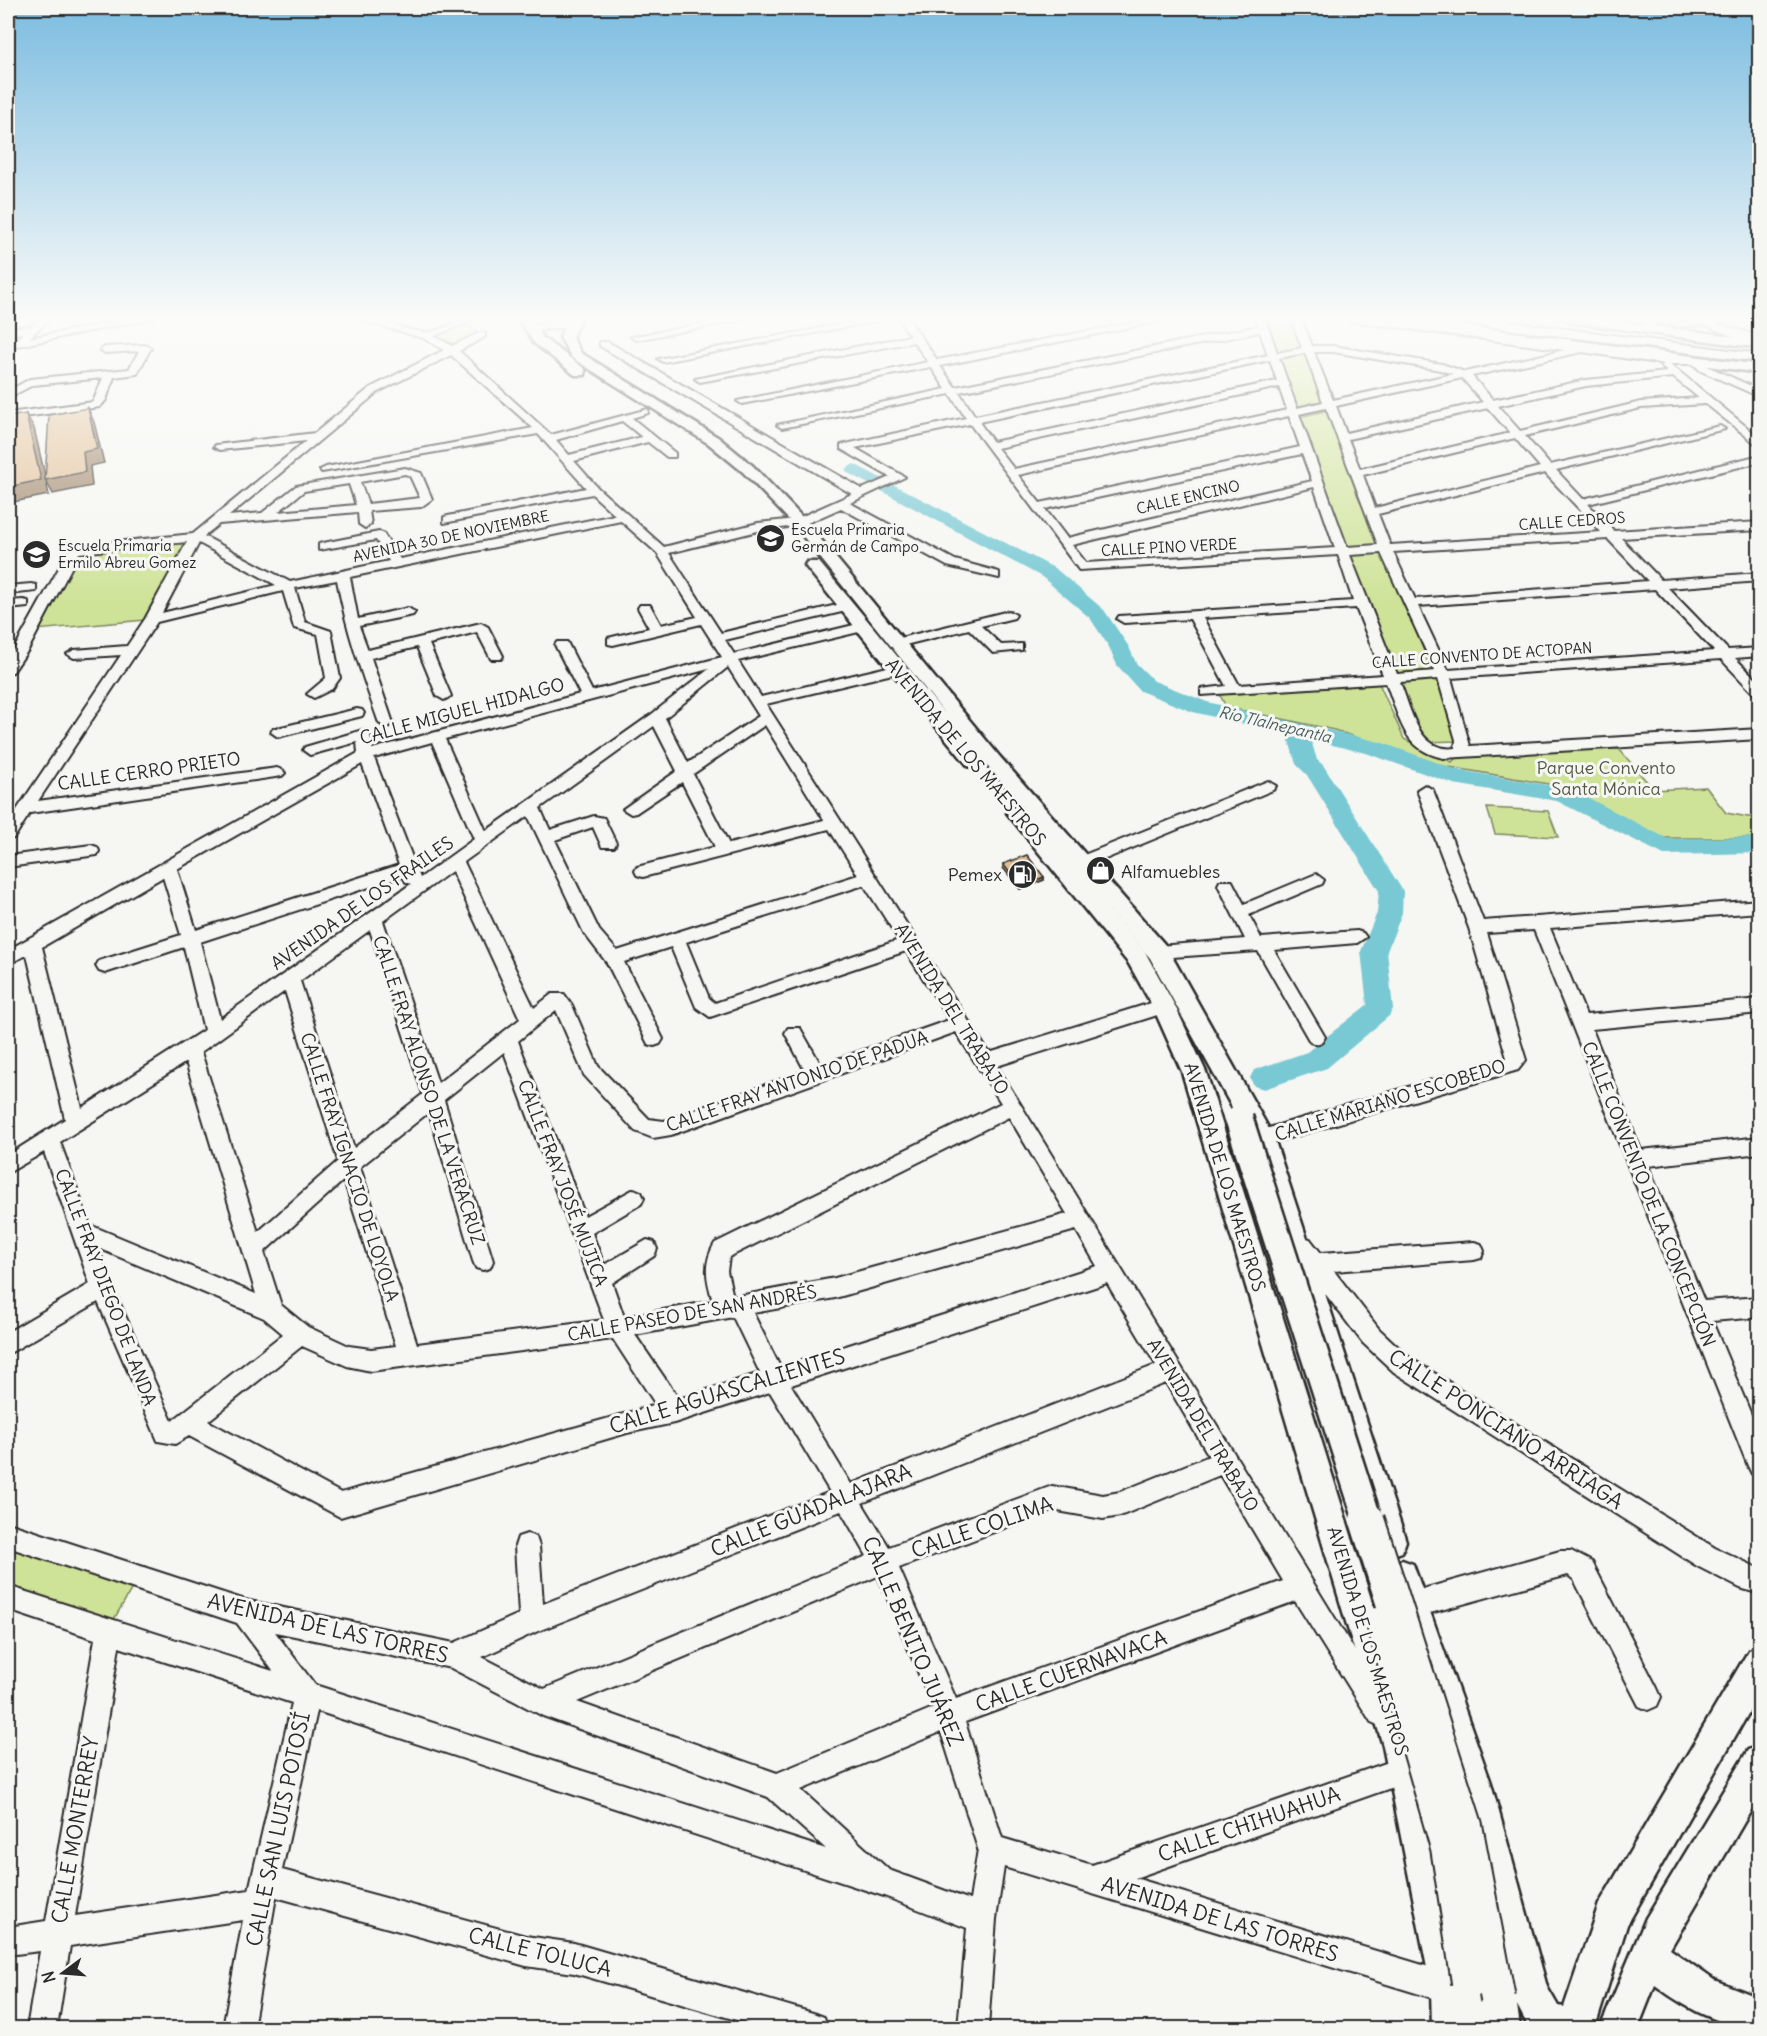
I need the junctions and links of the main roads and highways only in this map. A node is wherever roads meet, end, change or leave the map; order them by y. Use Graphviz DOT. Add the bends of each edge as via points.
graph roads {
  1 [pos="647,413"];
  2 [pos="668,413"];
  3 [pos="790,523"];
  4 [pos="1207,1069"];
  5 [pos="1242,1126"];
  6 [pos="1760,1661"];
  7 [pos="1760,1762"];
  8 [pos="1406,1766"];
  9 [pos="1474,1784"];
  10 [pos="1649,1955"];
  11 [pos="1500,2014"];
  12 [pos="1760,2017"];
  13 [pos="1451,2028"];
  14 [pos="1475,2028"];
  15 [pos="1576,2028"];
  16 [pos="1619,2028"];
  1 -- 3 [label="main road, AVENIDA DE LOS MAESTROS" via="716,457"];
  2 -- 3 [label="main road, AVENIDA DE LOS MAESTROS" via="734,455"];
  3 -- 4 [label="main road, AVENIDA DE LOS MAESTROS" via="845,607 1137,958"];
  3 -- 4 [label="main road, AVENIDA DE LOS MAESTROS" via="897,643 1158,952"];
  4 -- 5 [label="main road, AVENIDA DE LOS MAESTROS"];
  4 -- 5 [label="main road"];
  4 -- 8 [label="main road, AVENIDA DE LOS MAESTROS"];
  5 -- 9 [label="main road, AVENIDA DE LOS MAESTROS" via="1292,1230 1313,1305"];
  5 -- 11 [label="main road, AVENIDA DE LOS MAESTROS, bridge" via="1465,1826"];
  5 -- 14 [label="main road, bridge" via="1303,1360 1416,1729 1448,1847"];
  6 -- 15 [label="main road" via="1612,1917"];
  7 -- 10 [label="main road" via="1659,1931"];
  8 -- 9 [label="main road" via="1421,1799 1432,1809 1445,1813 1456,1813 1465,1807"];
  8 -- 13 [label="main road, AVENIDA DE LOS MAESTROS" via="1449,1988"];
  9 -- 15 [label="main road, AVENIDA DE LOS MAESTROS" via="1529,1989 1545,2019"];
  10 -- 12 [label="main road" via="1675,1980"];
  10 -- 16 [label="main road"];
}
